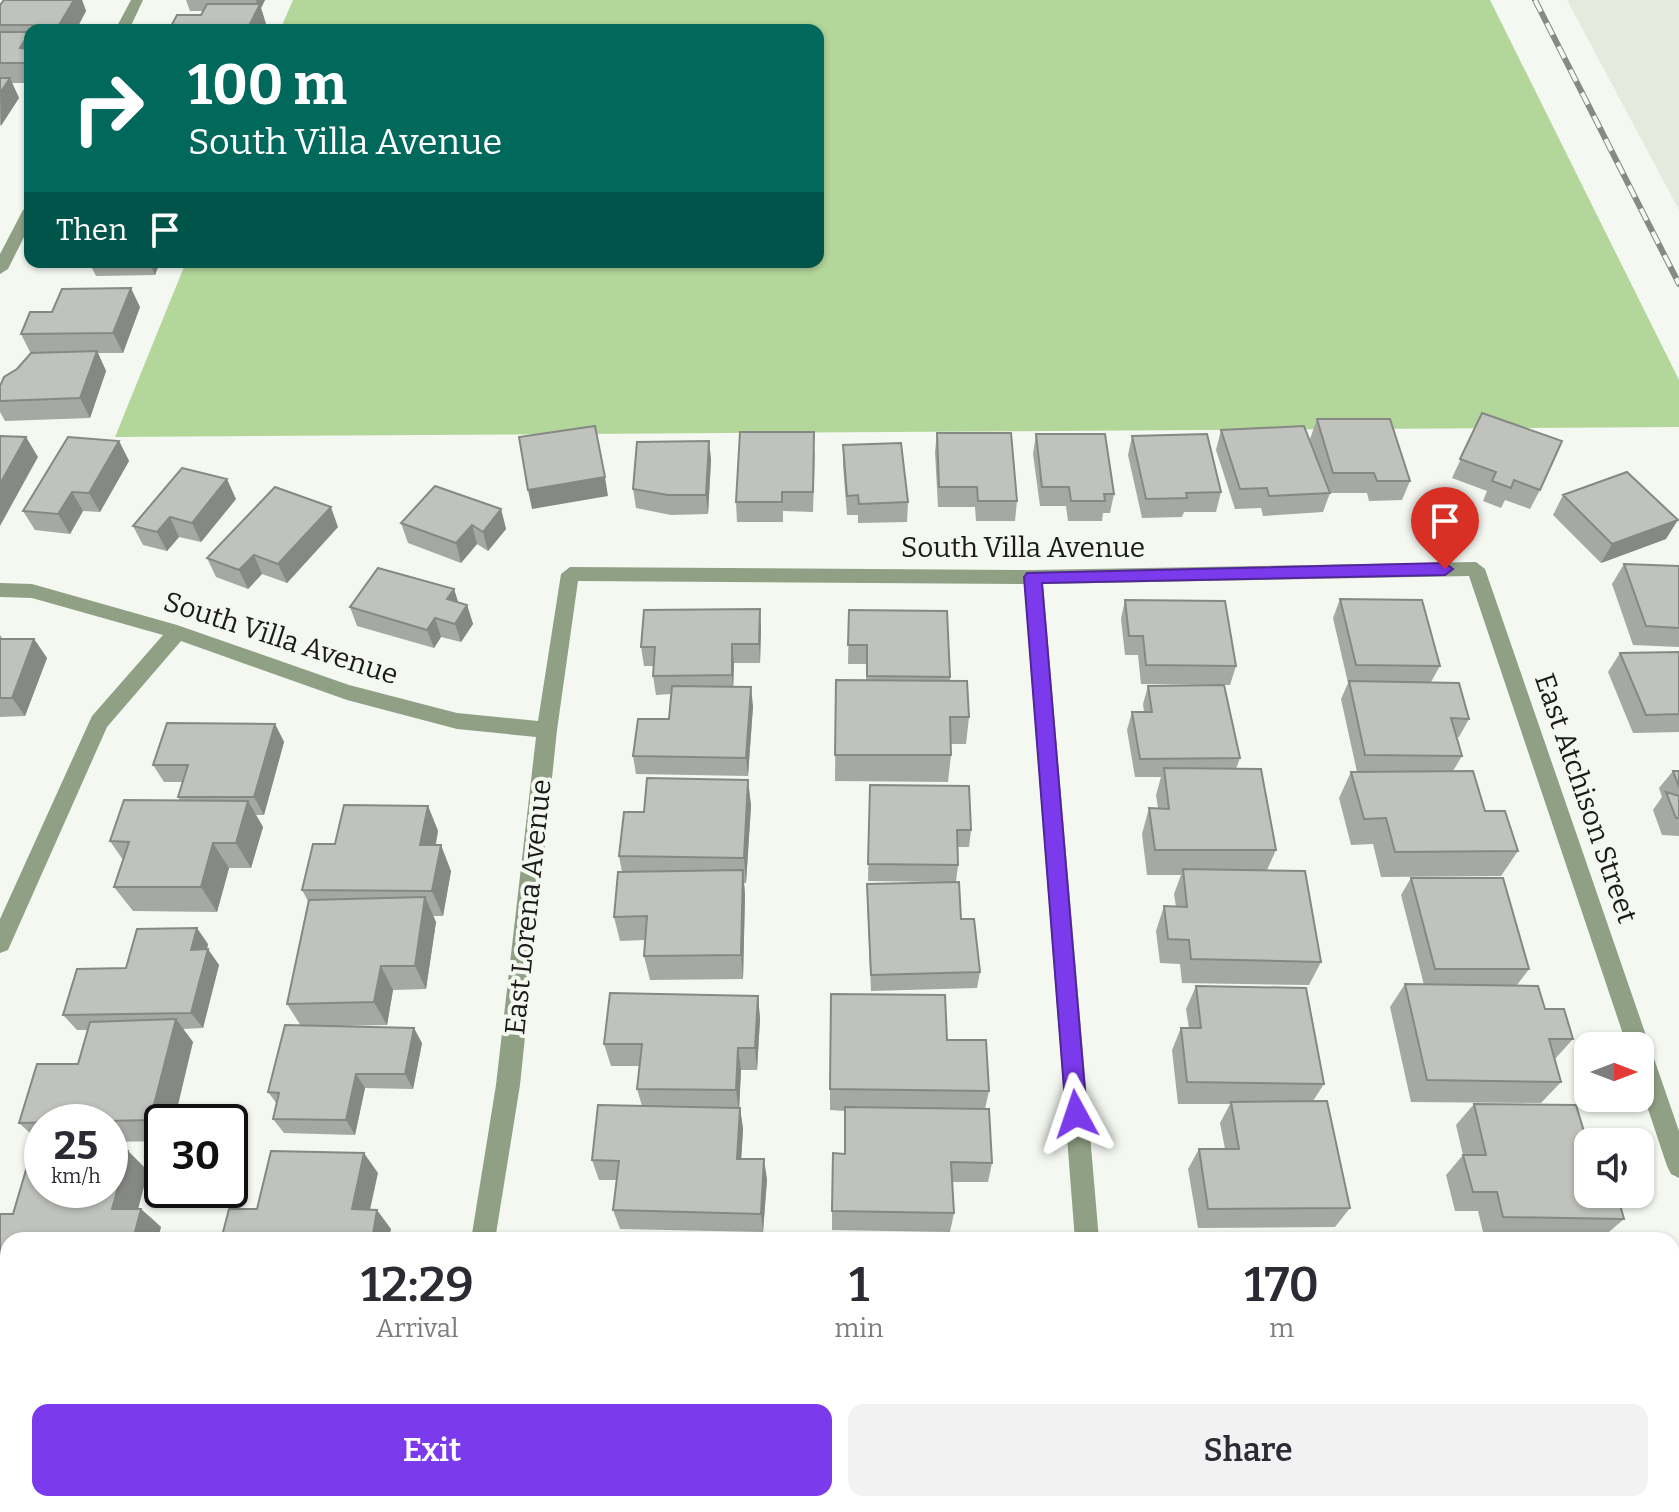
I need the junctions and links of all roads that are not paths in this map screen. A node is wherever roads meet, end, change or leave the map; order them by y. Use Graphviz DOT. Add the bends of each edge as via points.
graph roads {
  1 [pos="137,0"];
  2 [pos="125,24"];
  3 [pos="24,222"];
  4 [pos="0,269"];
  5 [pos="1476,569"];
  6 [pos="570,574"];
  7 [pos="1033,577"];
  8 [pos="0,590"];
  9 [pos="177,632"];
  10 [pos="547,730"];
  11 [pos="0,943"];
  12 [pos="1633,1032"];
  13 [pos="1654,1093"];
  14 [pos="1679,1166"];
  15 [pos="484,1232"];
  16 [pos="1086,1232"];
  1 -- 2 [label="street"];
  3 -- 4 [label="street"];
  5 -- 7 [label="street, South Villa Avenue"];
  5 -- 12 [label="street, East Atchison Street"];
  6 -- 7 [label="street, South Villa Avenue"];
  6 -- 10 [label="street, East Lorena Avenue"];
  7 -- 16 [label="street"];
  8 -- 9 [label="street, South Villa Avenue" via="32,591"];
  9 -- 10 [label="street, South Villa Avenue" via="347,692 429,714"];
  9 -- 11 [label="street" via="99,722"];
  10 -- 15 [label="street, East Lorena Avenue" via="508,1085"];
  13 -- 14 [label="street, East Atchison Street"];
}
